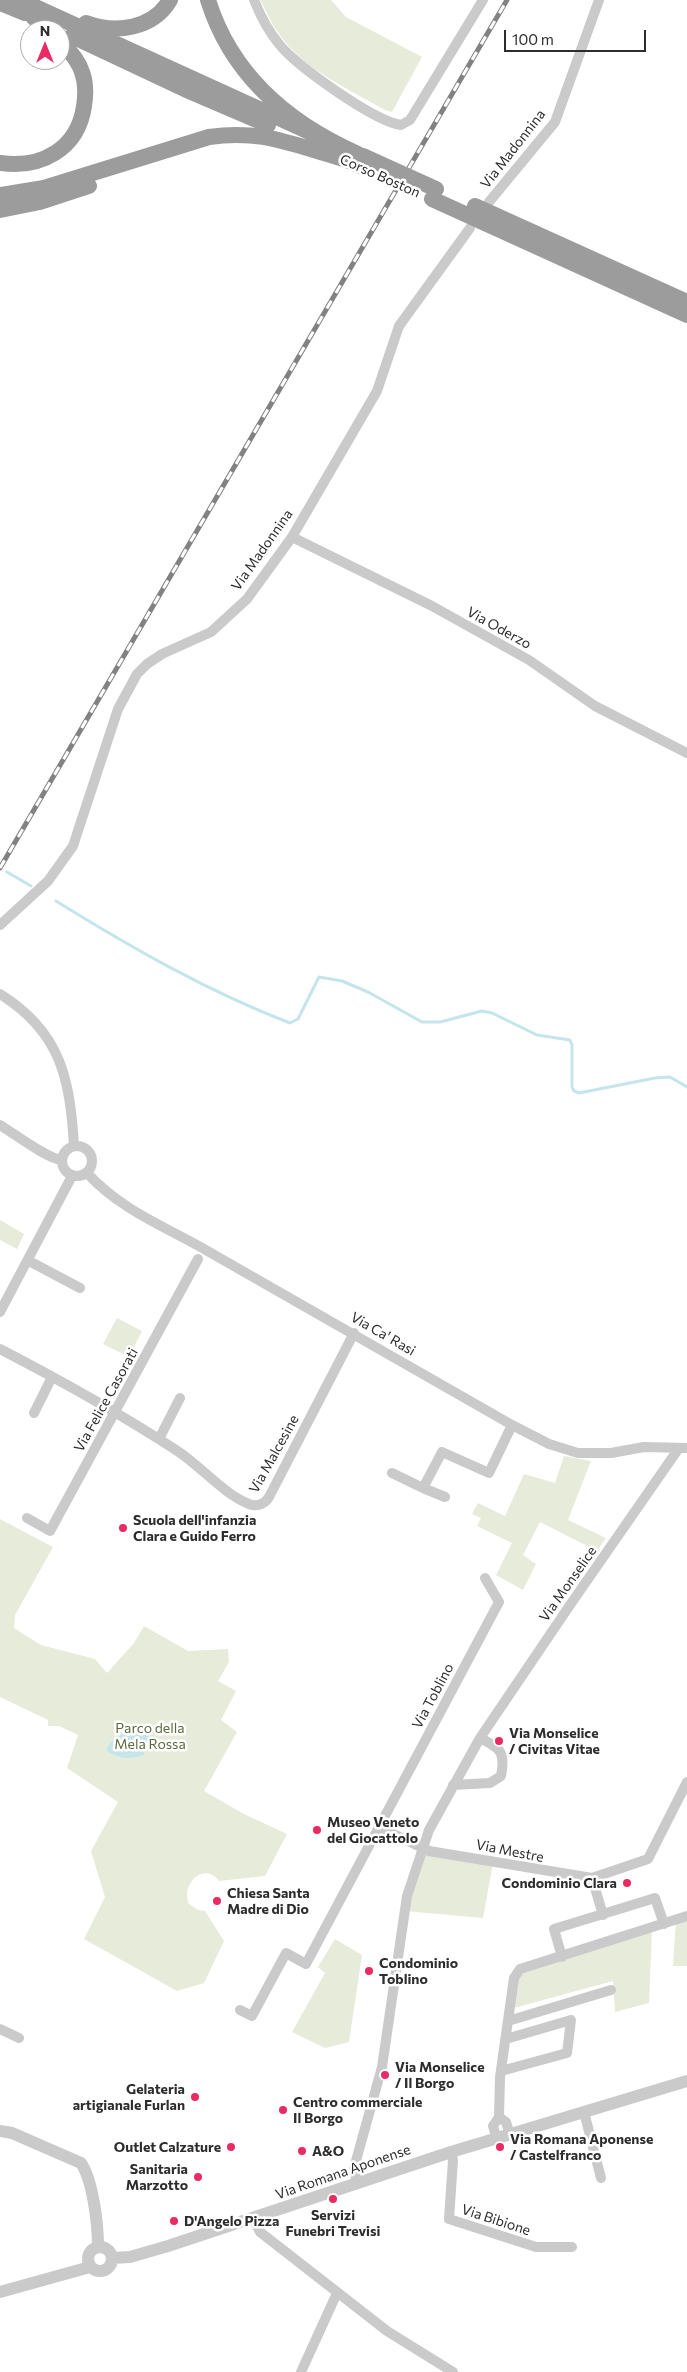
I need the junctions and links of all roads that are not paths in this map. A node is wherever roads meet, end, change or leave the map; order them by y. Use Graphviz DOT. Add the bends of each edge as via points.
graph roads {
  1 [pos="4,0"];
  2 [pos="170,0"];
  3 [pos="208,0"];
  4 [pos="254,0"];
  5 [pos="483,0"];
  6 [pos="599,0"];
  7 [pos="0,4"];
  8 [pos="29,9"];
  9 [pos="38,20"];
  10 [pos="45,20"];
  11 [pos="70,35"];
  12 [pos="70,52"];
  13 [pos="327,140"];
  14 [pos="161,152"];
  15 [pos="344,158"];
  16 [pos="362,161"];
  17 [pos="0,163"];
  18 [pos="0,194"];
  19 [pos="434,194"];
  20 [pos="489,202"];
  21 [pos="0,210"];
  22 [pos="470,228"];
  23 [pos="687,302"];
  24 [pos="687,315"];
  25 [pos="292,537"];
  26 [pos="687,752"];
  27 [pos="0,925"];
  28 [pos="0,994"];
  29 [pos="0,1125"];
  30 [pos="74,1146"];
  31 [pos="62,1160"];
  32 [pos="87,1173"];
  33 [pos="72,1176"];
  34 [pos="198,1259"];
  35 [pos="29,1261"];
  36 [pos="80,1288"];
  37 [pos="0,1312"];
  38 [pos="354,1333"];
  39 [pos="0,1349"];
  40 [pos="52,1377"];
  41 [pos="180,1398"];
  42 [pos="116,1412"];
  43 [pos="34,1413"];
  44 [pos="512,1424"];
  45 [pos="159,1439"];
  46 [pos="683,1448"];
  47 [pos="392,1473"];
  48 [pos="423,1488"];
  49 [pos="445,1497"];
  50 [pos="27,1518"];
  51 [pos="485,1578"];
  52 [pos="480,1738"];
  53 [pos="687,1782"];
  54 [pos="453,1785"];
  55 [pos="379,1827"];
  56 [pos="422,1848"];
  57 [pos="592,1878"];
  58 [pos="603,1914"];
  59 [pos="687,1916"];
  60 [pos="664,1924"];
  61 [pos="562,1957"];
  62 [pos="611,1990"];
  63 [pos="572,2002"];
  64 [pos="240,2010"];
  65 [pos="571,2020"];
  66 [pos="508,2021"];
  67 [pos="0,2029"];
  68 [pos="19,2038"];
  69 [pos="506,2039"];
  70 [pos="501,2072"];
  71 [pos="687,2081"];
  72 [pos="584,2112"];
  73 [pos="499,2117"];
  74 [pos="0,2131"];
  75 [pos="510,2135"];
  76 [pos="497,2140"];
  77 [pos="452,2152"];
  78 [pos="601,2178"];
  79 [pos="357,2183"];
  80 [pos="253,2218"];
  81 [pos="98,2247"];
  82 [pos="572,2247"];
  83 [pos="113,2258"];
  84 [pos="90,2267"];
  85 [pos="0,2292"];
  86 [pos="337,2293"];
  87 [pos="301,2372"];
  88 [pos="453,2372"];
  1 -- 7 [label="highway"];
  2 -- 8 [label="highway" via="163,11 148,22 120,28 90,24 46,8"];
  3 -- 13 [label="highway, Corso Boston" via="225,42 246,73 262,91"];
  4 -- 5 [label="street" via="260,16 279,44 297,61 384,120 401,125 410,120"];
  6 -- 20 [label="street, Via Madonnina" via="555,122"];
  7 -- 8 [label="highway, bridge"];
  8 -- 9 [label="highway"];
  8 -- 10 [label="highway"];
  8 -- 13 [label="highway"];
  11 -- 15 [label="highway"];
  12 -- 17 [label="highway" via="82,72 86,88 82,118 76,132 64,148 47,158 15,165"];
  13 -- 16 [label="highway, Corso Boston"];
  14 -- 15 [label="highway, Corso Boston" via="209,137 235,133 292,142"];
  14 -- 18 [label="highway, Corso Boston" via="44,188"];
  14 -- 21 [label="highway" via="149,163 108,180 40,202"];
  15 -- 16 [label="highway, Corso Boston"];
  16 -- 19 [label="highway, Corso Boston"];
  19 -- 23 [label="highway, Corso Boston"];
  19 -- 24 [label="highway, Corso Boston"];
  22 -- 25 [label="street, Via Madonnina" via="399,326 377,391"];
  25 -- 26 [label="street, Via Oderzo" via="432,606 529,660 595,706"];
  25 -- 27 [label="street, Via Madonnina" via="247,599 211,632 162,654 137,674 118,709 73,846 48,882"];
  28 -- 30 [label="street" via="34,1020 58,1058 67,1091"];
  29 -- 31 [label="street" via="47,1156"];
  30 -- 31 [label="street" via="66,1151"];
  30 -- 32 [label="street" via="84,1147 91,1154 92,1164"];
  31 -- 33 [label="street" via="66,1172"];
  32 -- 33 [label="street"];
  32 -- 38 [label="street, Via Ca' Rasi" via="118,1202 134,1212"];
  33 -- 35 [label="street"];
  34 -- 42 [label="street, Via Felice Casorati"];
  35 -- 36 [label="street"];
  35 -- 37 [label="street"];
  38 -- 44 [label="street, Via Ca' Rasi"];
  38 -- 45 [label="street, Via Malcesine" via="266,1502 250,1505 236,1497 198,1465"];
  39 -- 40 [label="street, Via Malcesine"];
  40 -- 42 [label="street, Via Malcesine"];
  40 -- 43 [label="street"];
  41 -- 45 [label="street"];
  42 -- 45 [label="street, Via Malcesine"];
  42 -- 50 [label="street, Via Felice Casorati" via="50,1531"];
  44 -- 46 [label="street, Via Ca' Rasi" via="550,1444 578,1453 611,1453 644,1447"];
  44 -- 48 [label="street" via="489,1473 442,1452"];
  46 -- 52 [label="street, Via Monselice" via="570,1605"];
  47 -- 48 [label="street"];
  48 -- 49 [label="street"];
  51 -- 55 [label="street, Via Toblino" via="499,1602"];
  52 -- 54 [label="street, Via Monselice"];
  52 -- 54 [label="street" via="501,1751 501,1776 490,1783"];
  53 -- 57 [label="street, Via Mestre" via="648,1859"];
  54 -- 56 [label="street, Via Monselice"];
  55 -- 56 [label="street"];
  55 -- 64 [label="street, Via Toblino" via="306,1964 286,1953 252,2016"];
  56 -- 57 [label="street, Via Mestre"];
  56 -- 79 [label="street, Via Monselice" via="407,1896 382,2067 354,2168"];
  57 -- 58 [label="street"];
  58 -- 60 [label="street" via="655,1898"];
  58 -- 61 [label="street" via="554,1929"];
  59 -- 60 [label="street"];
  60 -- 61 [label="street"];
  61 -- 66 [label="street" via="520,1969 514,1978"];
  62 -- 63 [label="street"];
  63 -- 65 [label="street"];
  63 -- 66 [label="street"];
  65 -- 69 [label="street"];
  65 -- 70 [label="street" via="567,2053"];
  66 -- 69 [label="street"];
  67 -- 68 [label="street"];
  69 -- 70 [label="street"];
  70 -- 73 [label="street"];
  71 -- 72 [label="street, Via Romana Aponense"];
  72 -- 75 [label="street, Via Romana Aponense"];
  72 -- 78 [label="street"];
  73 -- 75 [label="street" via="506,2122"];
  73 -- 76 [label="street" via="493,2126"];
  74 -- 81 [label="street" via="12,2133 80,2163 88,2179"];
  75 -- 76 [label="street, Via Romana Aponense"];
  76 -- 77 [label="street, Via Romana Aponense"];
  77 -- 79 [label="street, Via Romana Aponense"];
  77 -- 82 [label="street, Via Bibione" via="449,2219 536,2247"];
  79 -- 80 [label="street, Via Romana Aponense"];
  80 -- 83 [label="street, Via Romana Aponense" via="168,2246"];
  80 -- 86 [label="street" via="260,2232"];
  81 -- 83 [label="street" via="110,2251"];
  81 -- 84 [label="street" via="88,2254"];
  83 -- 84 [label="street, Via Romana Aponense" via="104,2271"];
  84 -- 85 [label="street, Via Romana Aponense"];
  86 -- 87 [label="street"];
  86 -- 88 [label="street" via="387,2332"];
}
